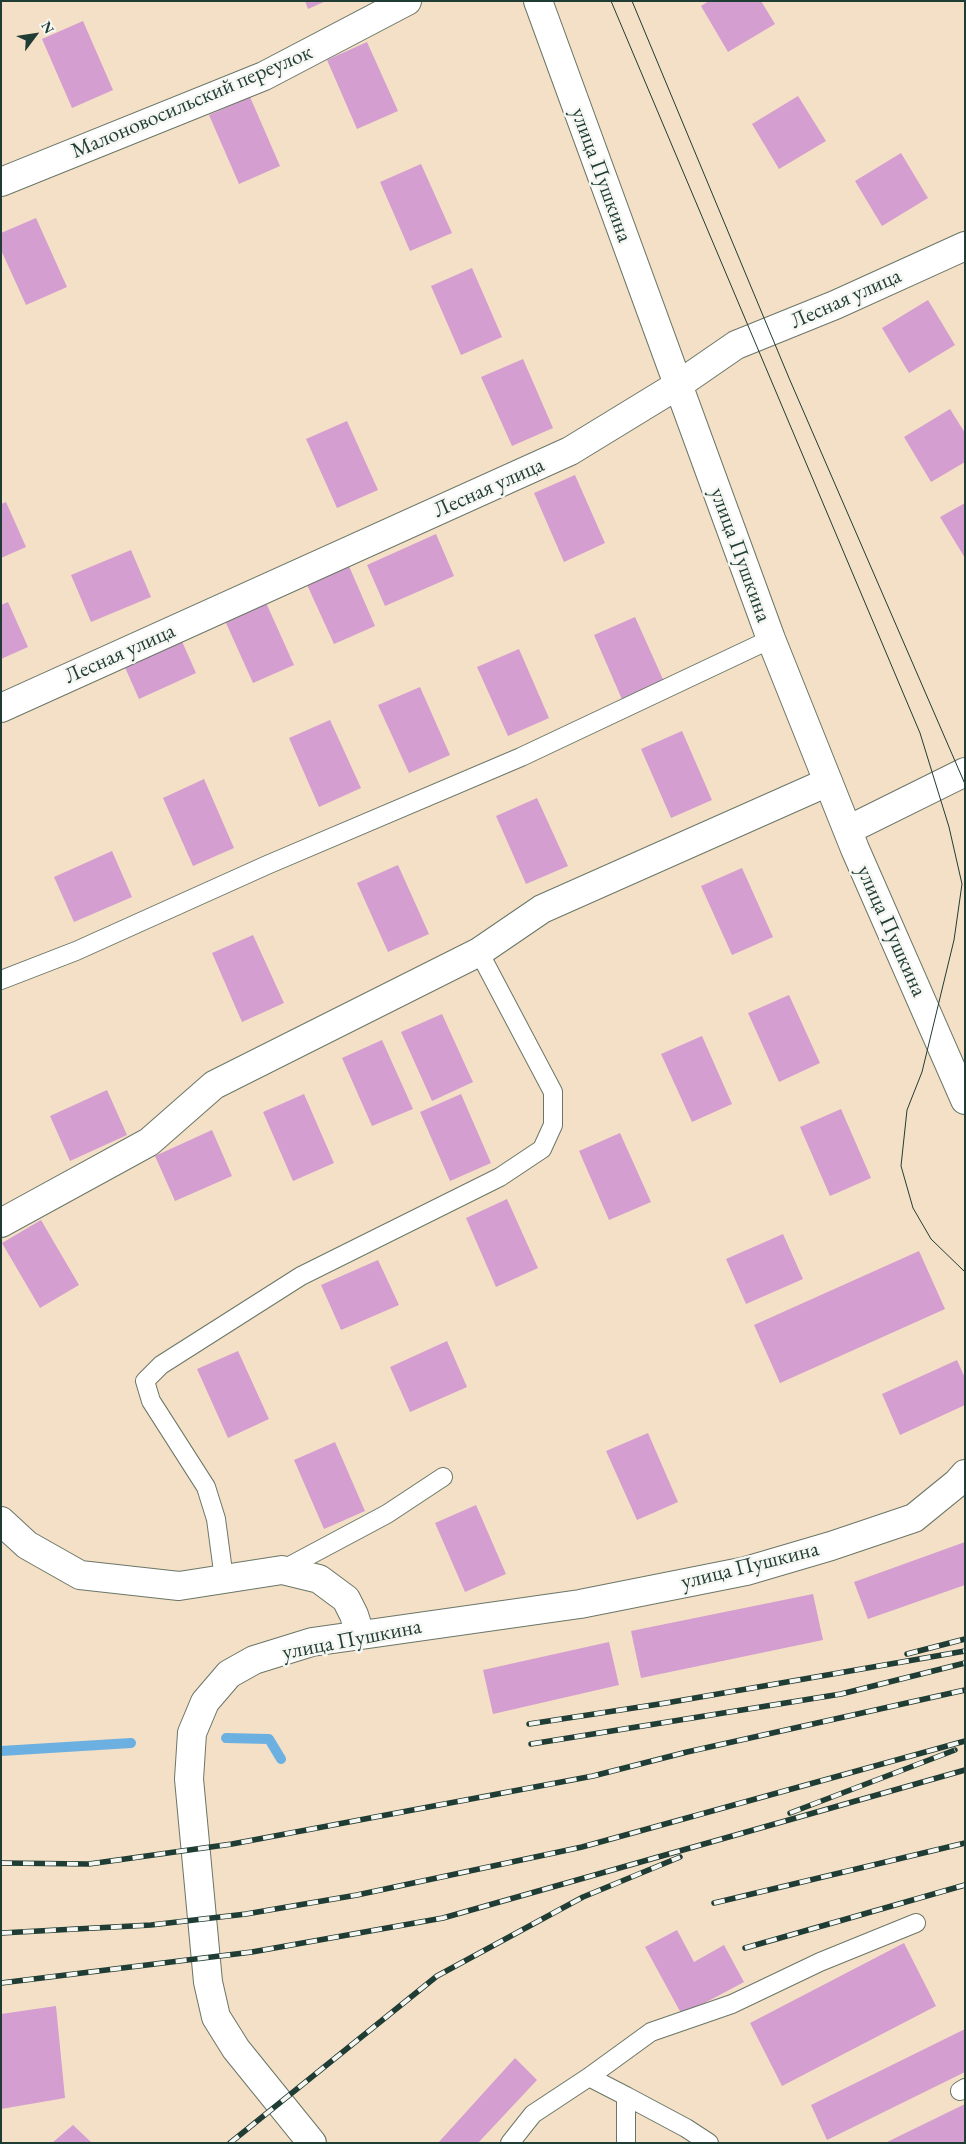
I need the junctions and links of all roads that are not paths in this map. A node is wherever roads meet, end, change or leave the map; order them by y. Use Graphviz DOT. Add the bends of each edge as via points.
graph roads {
  1 [pos="407,1"];
  2 [pos="538,1"];
  3 [pos="1,182"];
  4 [pos="965,246"];
  5 [pos="678,385"];
  6 [pos="771,639"];
  7 [pos="1,708"];
  8 [pos="965,772"];
  9 [pos="828,782"];
  10 [pos="848,830"];
  11 [pos="479,952"];
  12 [pos="1,980"];
  13 [pos="965,1100"];
  14 [pos="1,1223"];
  15 [pos="965,1474"];
  16 [pos="443,1477"];
  17 [pos="1,1522"];
  18 [pos="282,1570"];
  19 [pos="224,1579"];
  20 [pos="360,1634"];
  21 [pos="916,1923"];
  22 [pos="589,2077"];
  23 [pos="626,2096"];
  24 [pos="312,2143"];
  25 [pos="510,2143"];
  26 [pos="626,2143"];
  27 [pos="710,2143"];
  1 -- 3 [label="street, Малоновосильский переулок" via="264,76"];
  2 -- 5 [label="street, улица Пушкина"];
  4 -- 5 [label="street, Лесная улица" via="835,305 736,345"];
  5 -- 6 [label="street, улица Пушкина"];
  5 -- 7 [label="street, Лесная улица" via="570,451"];
  6 -- 9 [label="street, улица Пушкина"];
  6 -- 12 [label="lane" via="521,757 267,865 76,951"];
  8 -- 10 [label="street"];
  9 -- 10 [label="street, улица Пушкина"];
  9 -- 11 [label="street" via="542,909"];
  10 -- 13 [label="street, улица Пушкина"];
  11 -- 14 [label="street" via="214,1085 149,1142"];
  11 -- 19 [label="lane" via="554,1092 553,1126 542,1149 500,1177 301,1276 161,1365 145,1381 151,1401 206,1487 216,1519"];
  15 -- 20 [label="street, улица Пушкина" via="914,1518 746,1571 580,1604"];
  16 -- 18 [label="lane" via="387,1514"];
  17 -- 19 [label="street" via="27,1546 80,1575 179,1586"];
  18 -- 19 [label="street"];
  18 -- 20 [label="street" via="319,1579 346,1599"];
  20 -- 24 [label="street, улица Пушкина" via="304,1645 254,1660 229,1674 205,1702 192,1733 190,1780 208,1982 216,2017 236,2049"];
  21 -- 22 [label="lane" via="820,1962 732,2004 651,2032"];
  22 -- 23 [label="lane"];
  22 -- 25 [label="lane" via="533,2114"];
  23 -- 26 [label="lane"];
  23 -- 27 [label="lane"];
}
